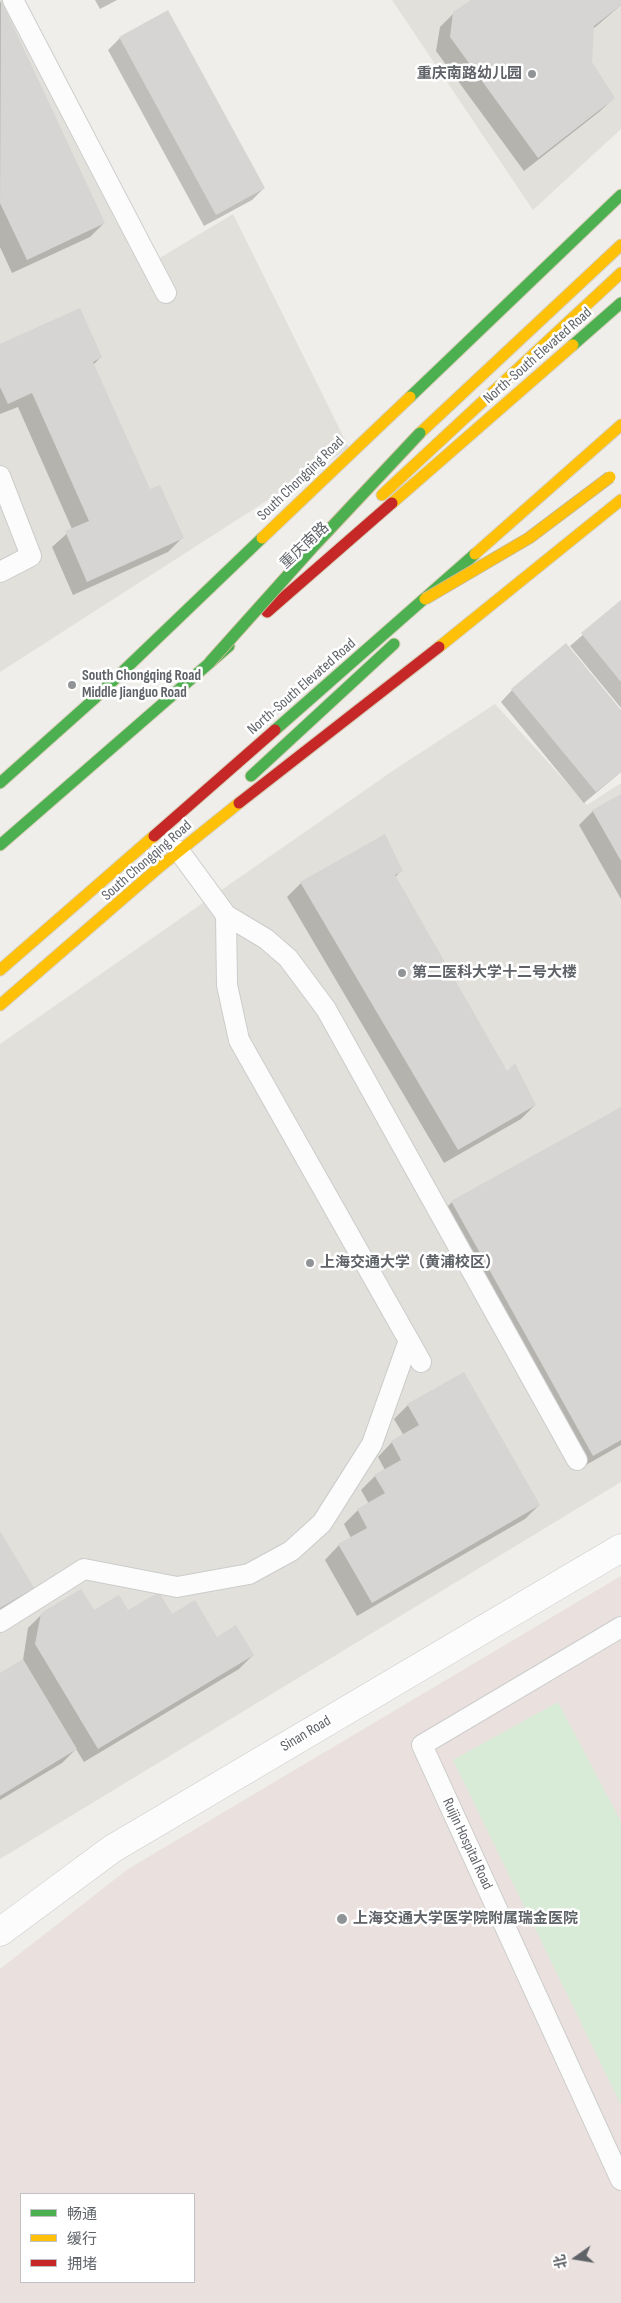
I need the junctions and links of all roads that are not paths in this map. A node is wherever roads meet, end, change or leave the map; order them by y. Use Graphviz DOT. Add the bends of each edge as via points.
graph roads {
  1 [pos="13,0"];
  2 [pos="621,195"];
  3 [pos="621,245"];
  4 [pos="621,273"];
  5 [pos="166,293"];
  6 [pos="621,303"];
  7 [pos="621,425"];
  8 [pos="621,438"];
  9 [pos="621,467"];
  10 [pos="0,476"];
  11 [pos="621,500"];
  12 [pos="0,572"];
  13 [pos="429,604"];
  14 [pos="404,635"];
  15 [pos="210,662"];
  16 [pos="0,783"];
  17 [pos="0,829"];
  18 [pos="0,845"];
  19 [pos="179,851"];
  20 [pos="226,915"];
  21 [pos="0,970"];
  22 [pos="0,1005"];
  23 [pos="408,1340"];
  24 [pos="421,1362"];
  25 [pos="577,1460"];
  26 [pos="621,1548"];
  27 [pos="0,1622"];
  28 [pos="621,1627"];
  29 [pos="0,1932"];
  30 [pos="621,2180"];
  1 -- 5 [label="lane"];
  2 -- 16 [label="main road, South Chongqing Road" via="93,700"];
  3 -- 15 [label="main road, bridge" via="420,433"];
  4 -- 17 [label="main road, 重庆南路" via="202,662"];
  6 -- 15 [label="main road, North-South Elevated Road, bridge"];
  7 -- 13 [label="main road, North-South Elevated Road, bridge"];
  8 -- 13 [label="main road"];
  9 -- 13 [label="main road, bridge" via="529,538"];
  10 -- 12 [label="lane" via="31,556"];
  11 -- 19 [label="main road, South Chongqing Road" via="545,565"];
  13 -- 21 [label="main road, North-South Elevated Road"];
  14 -- 19 [label="main road" via="271,755"];
  15 -- 18 [label="main road, North-South Elevated Road"];
  19 -- 20 [label="lane"];
  19 -- 22 [label="main road, South Chongqing Road"];
  20 -- 23 [label="lane" via="227,985 239,1040"];
  20 -- 25 [label="lane" via="266,939 288,958 326,1009"];
  23 -- 24 [label="lane"];
  23 -- 27 [label="lane" via="372,1444 322,1523 291,1551 249,1574 177,1587 84,1570"];
  26 -- 29 [label="street, Sinan Road" via="112,1849"];
  28 -- 30 [label="lane, Ruijin Hospital Road" via="422,1745"];
}
